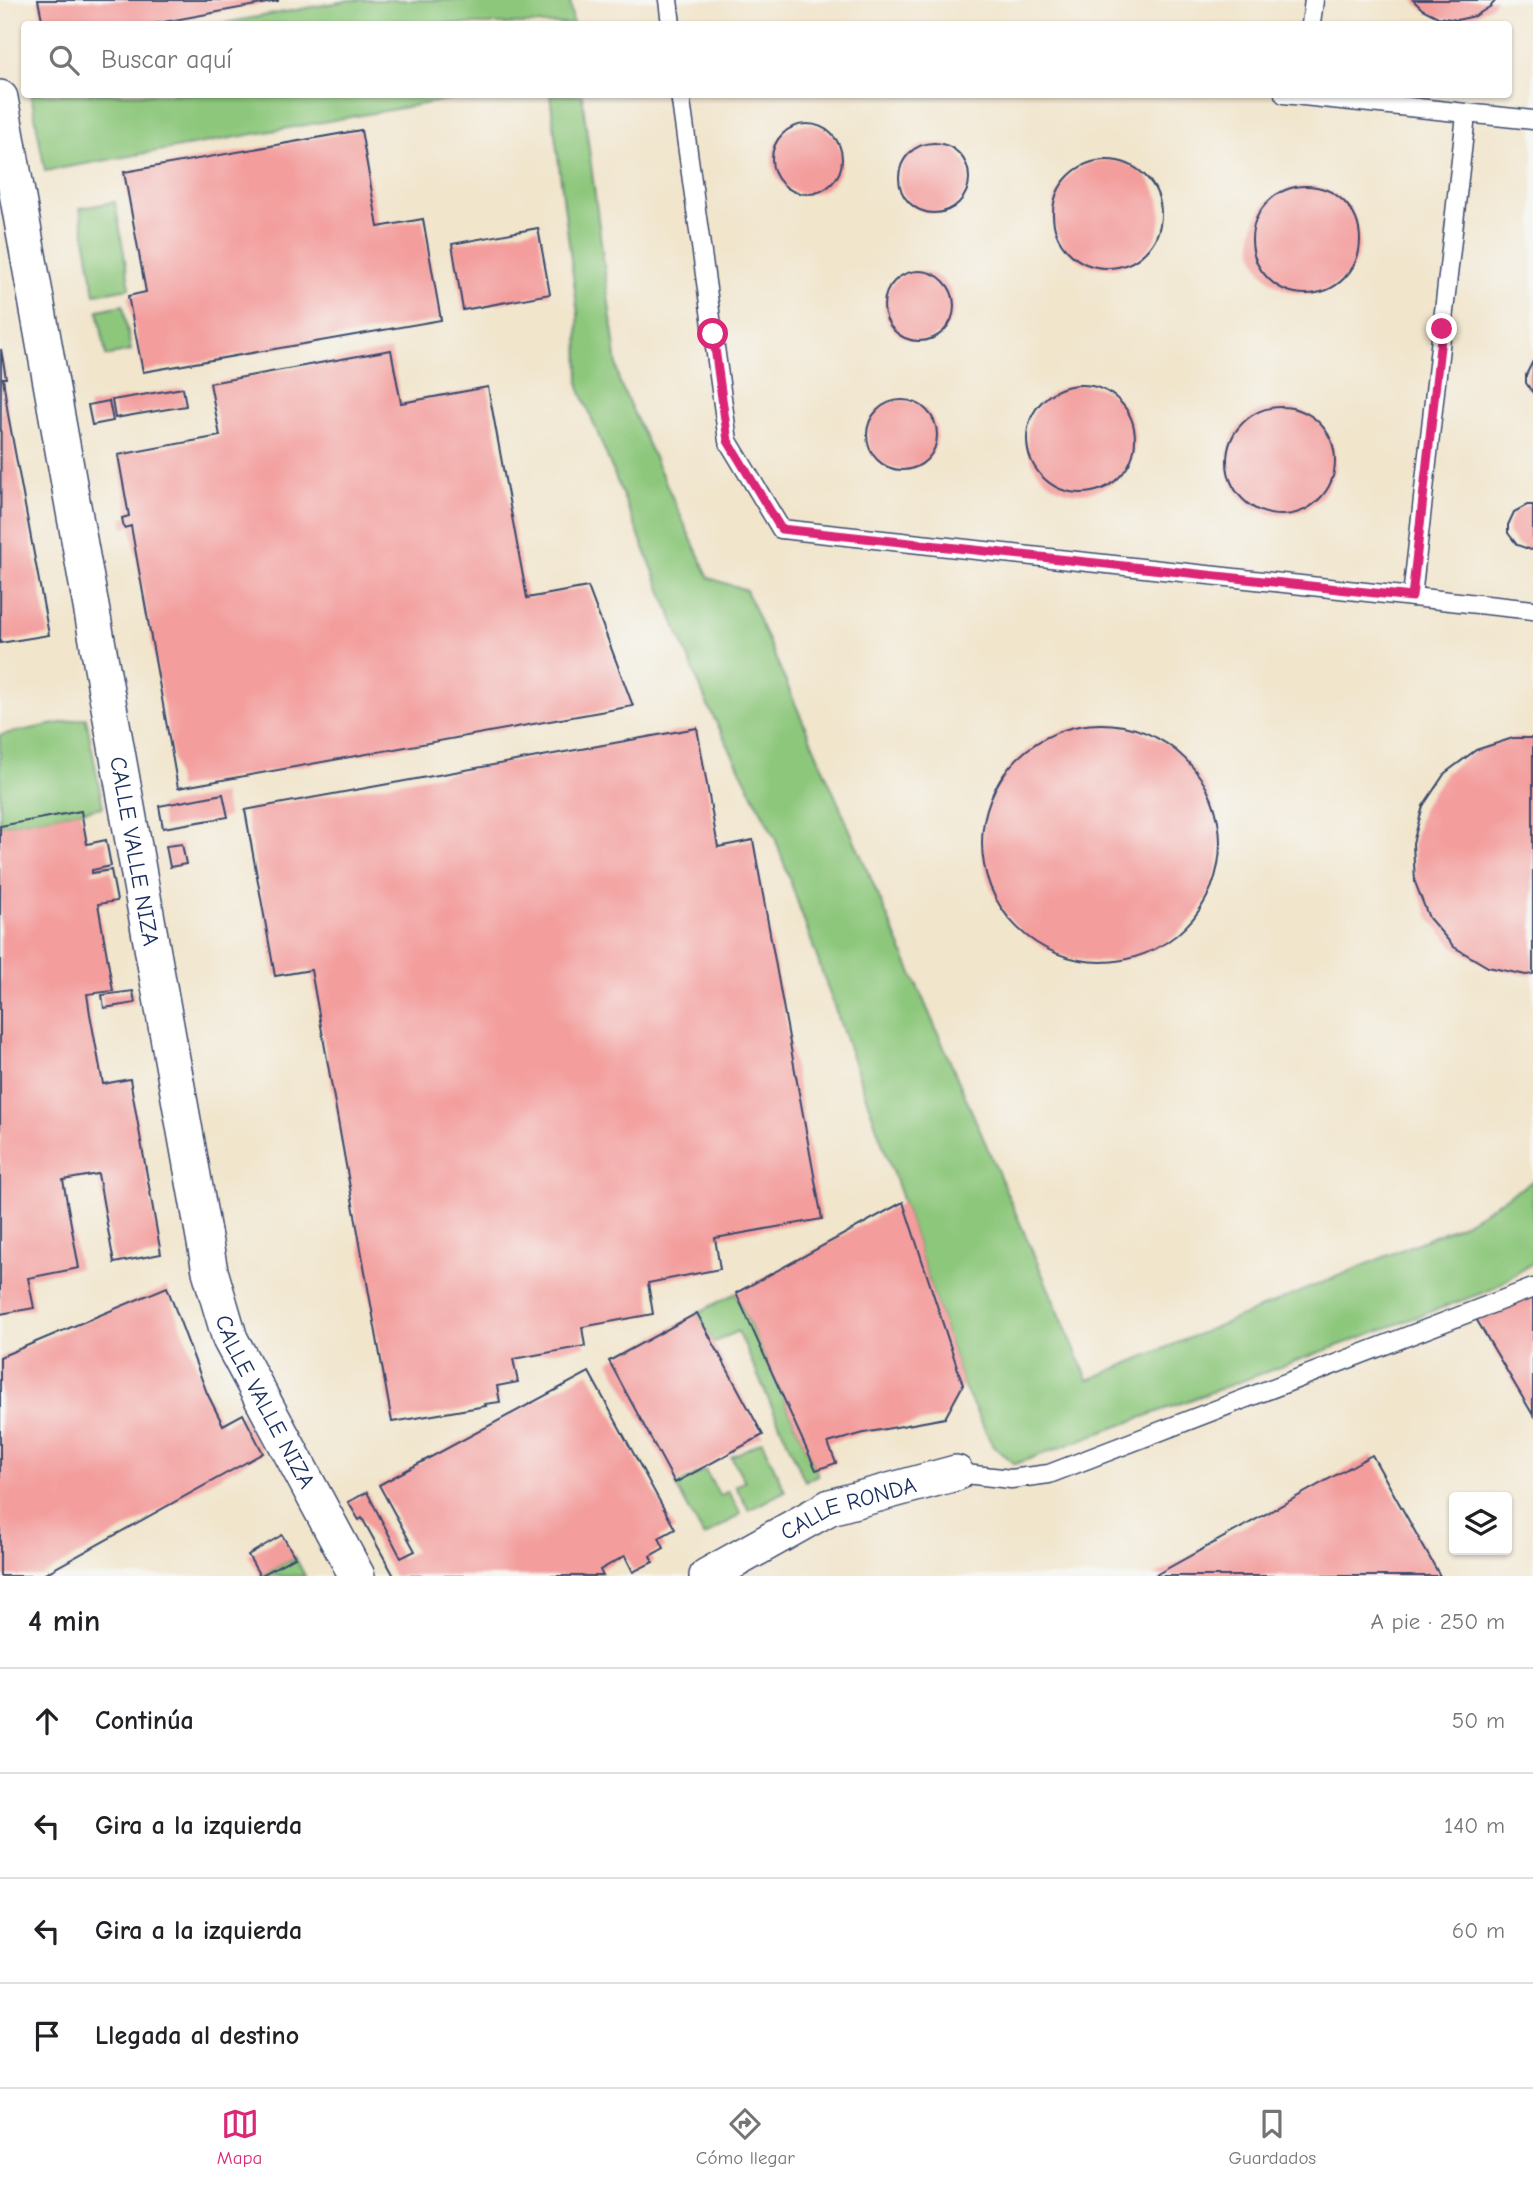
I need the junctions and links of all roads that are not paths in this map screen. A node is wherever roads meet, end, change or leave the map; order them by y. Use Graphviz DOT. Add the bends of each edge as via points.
graph roads {
  1 [pos="668,0"];
  2 [pos="1314,0"];
  3 [pos="671,21"];
  4 [pos="1311,21"];
  5 [pos="0,98"];
  6 [pos="681,98"];
  7 [pos="1323,98"];
  8 [pos="1466,114"];
  9 [pos="1533,120"];
  10 [pos="1412,597"];
  11 [pos="1533,610"];
  12 [pos="1533,1288"];
  13 [pos="956,1473"];
  14 [pos="357,1576"];
  15 [pos="707,1576"];
  1 -- 3 [label="lane"];
  2 -- 4 [label="lane"];
  5 -- 14 [label="street, CALLE VALLE NIZA" via="210,1271 230,1339"];
  6 -- 10 [label="lane" via="728,441 781,529"];
  7 -- 8 [label="lane"];
  8 -- 9 [label="lane"];
  8 -- 10 [label="lane"];
  10 -- 11 [label="lane"];
  12 -- 13 [label="lane" via="1049,1474 1011,1479"];
  13 -- 15 [label="street, CALLE RONDA" via="830,1507"];
}
